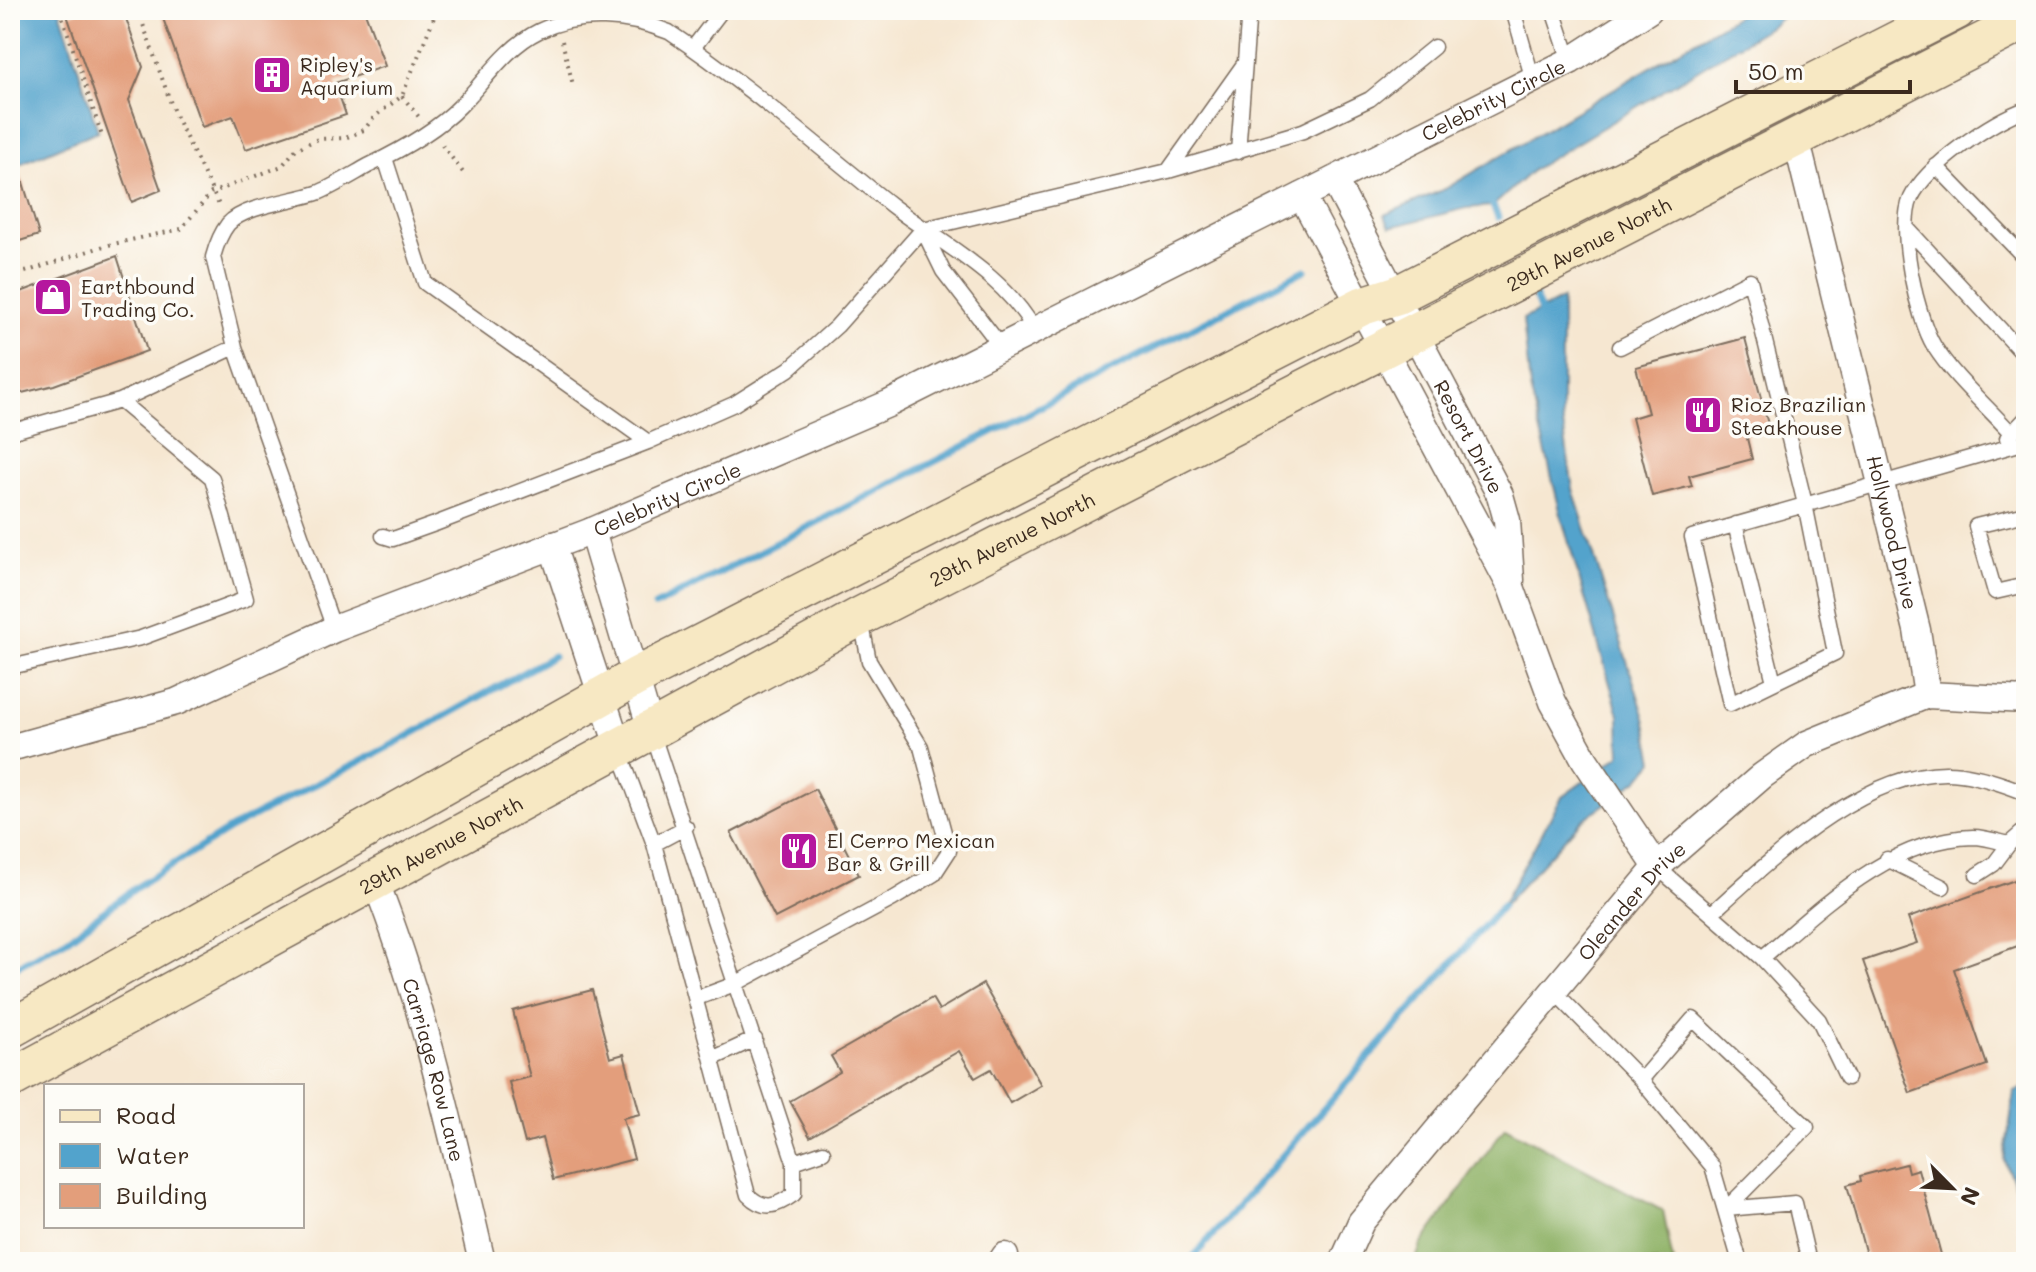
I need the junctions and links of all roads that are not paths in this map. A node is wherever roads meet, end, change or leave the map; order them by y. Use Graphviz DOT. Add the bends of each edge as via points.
graph roads {
  1 [pos="722,10"];
  2 [pos="1249,10"];
  3 [pos="1513,10"];
  4 [pos="1553,10"];
  5 [pos="1649,10"];
  6 [pos="1957,10"];
  7 [pos="2026,20"];
  8 [pos="1434,47"];
  9 [pos="693,48"];
  10 [pos="1570,61"];
  11 [pos="1246,62"];
  12 [pos="1533,80"];
  13 [pos="2026,109"];
  14 [pos="1796,138"];
  15 [pos="1238,152"];
  16 [pos="385,158"];
  17 [pos="1936,166"];
  18 [pos="1168,171"];
  19 [pos="1334,180"];
  20 [pos="1302,196"];
  21 [pos="1907,227"];
  22 [pos="923,229"];
  23 [pos="2026,259"];
  24 [pos="1397,295"];
  25 [pos="1362,306"];
  26 [pos="1036,332"];
  27 [pos="1402,341"];
  28 [pos="235,347"];
  29 [pos="1620,347"];
  30 [pos="1003,349"];
  31 [pos="2026,357"];
  32 [pos="120,401"];
  33 [pos="2026,418"];
  34 [pos="10,432"];
  35 [pos="2012,434"];
  36 [pos="648,442"];
  37 [pos="2026,442"];
  38 [pos="1997,450"];
  39 [pos="1882,484"];
  40 [pos="1805,504"];
  41 [pos="2026,514"];
  42 [pos="1735,524"];
  43 [pos="592,531"];
  44 [pos="383,536"];
  45 [pos="552,545"];
  46 [pos="2026,585"];
  47 [pos="1511,587"];
  48 [pos="861,616"];
  49 [pos="334,629"];
  50 [pos="10,667"];
  51 [pos="636,677"];
  52 [pos="1774,682"];
  53 [pos="1927,695"];
  54 [pos="602,696"];
  55 [pos="2026,700"];
  56 [pos="651,730"];
  57 [pos="10,748"];
  58 [pos="619,749"];
  59 [pos="2026,793"];
  60 [pos="686,827"];
  61 [pos="2026,829"];
  62 [pos="654,844"];
  63 [pos="2009,844"];
  64 [pos="1887,859"];
  65 [pos="1657,867"];
  66 [pos="1977,875"];
  67 [pos="376,883"];
  68 [pos="1943,887"];
  69 [pos="1713,912"];
  70 [pos="1762,958"];
  71 [pos="735,984"];
  72 [pos="1555,992"];
  73 [pos="697,998"];
  74 [pos="10,1029"];
  75 [pos="755,1039"];
  76 [pos="714,1058"];
  77 [pos="1847,1078"];
  78 [pos="10,1079"];
  79 [pos="1641,1080"];
  80 [pos="823,1152"];
  81 [pos="794,1162"];
  82 [pos="1726,1209"];
  83 [pos="482,1262"];
  84 [pos="1343,1262"];
  85 [pos="1740,1262"];
  86 [pos="1809,1262"];
  1 -- 9 [label="lane"];
  2 -- 11 [label="lane"];
  3 -- 12 [label="lane"];
  4 -- 10 [label="lane"];
  5 -- 10 [label="street, Celebrity Circle"];
  6 -- 24 [label="main road"];
  7 -- 14 [label="main road, 29th Avenue North"];
  8 -- 15 [label="lane" via="1370,99 1303,131"];
  9 -- 16 [label="lane" via="643,21 587,19 539,31 519,44 459,108"];
  9 -- 22 [label="lane"];
  10 -- 12 [label="street, Celebrity Circle"];
  11 -- 15 [label="lane"];
  11 -- 18 [label="lane"];
  12 -- 19 [label="street, Celebrity Circle"];
  13 -- 17 [label="lane" via="2007,116"];
  14 -- 27 [label="main road, 29th Avenue North"];
  14 -- 39 [label="street, Hollywood Drive"];
  15 -- 18 [label="lane"];
  16 -- 28 [label="lane" via="319,192 230,222 213,257"];
  16 -- 36 [label="lane" via="425,283"];
  17 -- 21 [label="lane" via="1911,199"];
  17 -- 23 [label="lane"];
  18 -- 22 [label="lane"];
  19 -- 20 [label="street, Celebrity Circle"];
  19 -- 24 [label="street"];
  20 -- 25 [label="street"];
  20 -- 26 [label="street, Celebrity Circle"];
  21 -- 31 [label="lane"];
  21 -- 35 [label="lane" via="1918,312 1935,347"];
  22 -- 26 [label="lane" via="986,271 1024,310"];
  22 -- 30 [label="lane" via="943,271"];
  22 -- 36 [label="lane" via="837,326 789,369 734,404"];
  24 -- 25 [label="main road"];
  24 -- 27 [label="street, Resort Drive"];
  25 -- 27 [label="street, Resort Drive"];
  25 -- 51 [label="main road"];
  26 -- 30 [label="street, Celebrity Circle"];
  27 -- 47 [label="street, Resort Drive"];
  27 -- 47 [label="street, Resort Drive" via="1500,495"];
  27 -- 48 [label="main road, 29th Avenue North"];
  28 -- 32 [label="lane"];
  28 -- 49 [label="lane"];
  29 -- 40 [label="lane" via="1750,280"];
  30 -- 43 [label="street, Celebrity Circle"];
  32 -- 34 [label="lane"];
  32 -- 50 [label="lane" via="212,478 246,599 141,638"];
  33 -- 35 [label="lane"];
  35 -- 38 [label="lane"];
  36 -- 44 [label="lane" via="393,539"];
  37 -- 38 [label="lane"];
  38 -- 39 [label="lane"];
  39 -- 40 [label="lane"];
  39 -- 53 [label="street, Hollywood Drive"];
  40 -- 42 [label="lane"];
  40 -- 52 [label="lane" via="1835,653"];
  41 -- 46 [label="lane" via="1976,526 1995,592"];
  42 -- 52 [label="lane"];
  42 -- 52 [label="lane" via="1692,537 1730,704"];
  43 -- 45 [label="street, Celebrity Circle"];
  43 -- 51 [label="street"];
  45 -- 49 [label="street, Celebrity Circle"];
  45 -- 54 [label="street"];
  47 -- 65 [label="street, Resort Drive" via="1553,702"];
  48 -- 56 [label="main road, 29th Avenue North"];
  48 -- 71 [label="lane" via="869,661 921,747 949,851 934,874"];
  49 -- 57 [label="street, Celebrity Circle" via="176,702"];
  51 -- 54 [label="main road"];
  51 -- 56 [label="street"];
  53 -- 55 [label="street, Oleander Drive"];
  53 -- 65 [label="street, Oleander Drive" via="1807,744"];
  54 -- 58 [label="street"];
  54 -- 74 [label="main road"];
  56 -- 58 [label="main road, 29th Avenue North"];
  56 -- 60 [label="lane"];
  58 -- 62 [label="lane"];
  58 -- 67 [label="main road, 29th Avenue North"];
  59 -- 69 [label="lane" via="1959,773 1909,778 1856,800 1789,843"];
  60 -- 62 [label="lane"];
  60 -- 71 [label="lane"];
  61 -- 63 [label="lane"];
  62 -- 73 [label="lane"];
  63 -- 64 [label="lane" via="1976,837 1946,840"];
  63 -- 66 [label="lane"];
  64 -- 68 [label="lane"];
  64 -- 70 [label="lane"];
  65 -- 69 [label="lane"];
  65 -- 72 [label="street, Oleander Drive"];
  67 -- 78 [label="main road, 29th Avenue North"];
  67 -- 83 [label="street, Carriage Row Lane" via="442,1092"];
  69 -- 70 [label="lane"];
  70 -- 77 [label="lane" via="1819,1020"];
  71 -- 73 [label="lane"];
  71 -- 75 [label="lane"];
  72 -- 79 [label="lane"];
  72 -- 84 [label="street, Oleander Drive" via="1361,1222"];
  73 -- 76 [label="lane"];
  75 -- 76 [label="lane"];
  75 -- 81 [label="lane"];
  76 -- 81 [label="lane" via="748,1195 768,1207 782,1203 794,1194"];
  79 -- 82 [label="lane" via="1712,1166"];
  79 -- 82 [label="lane" via="1693,1019 1807,1127"];
  80 -- 81 [label="lane"];
  82 -- 85 [label="lane"];
  82 -- 86 [label="lane" via="1795,1203"];
}
